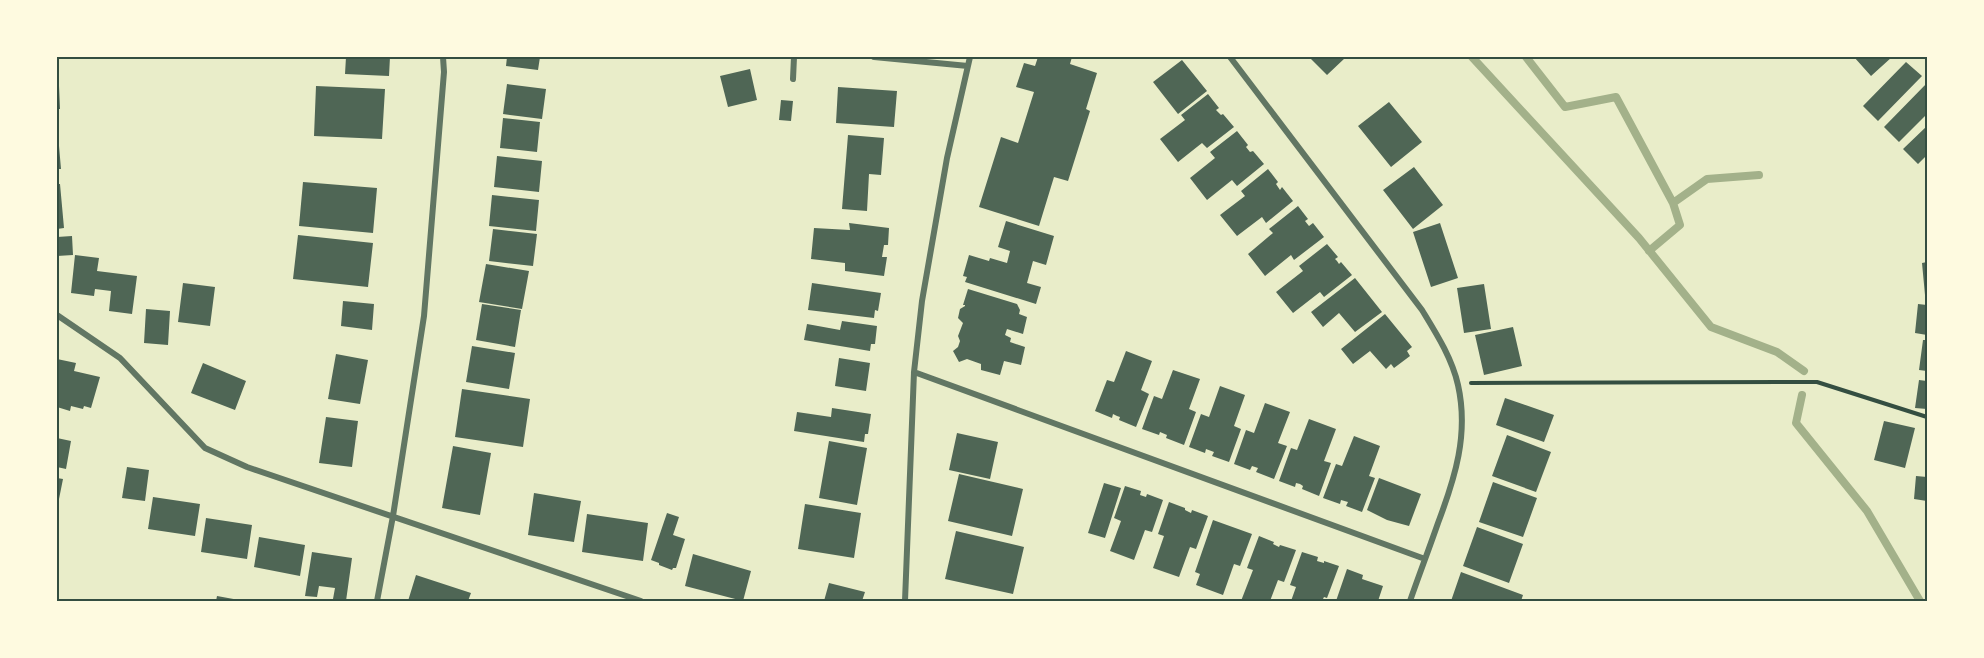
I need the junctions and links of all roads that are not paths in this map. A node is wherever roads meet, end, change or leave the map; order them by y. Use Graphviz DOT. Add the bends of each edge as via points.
graph roads {
  1 [pos="443,57"];
  2 [pos="794,57"];
  3 [pos="874,57"];
  4 [pos="970,57"];
  5 [pos="1230,57"];
  6 [pos="968,66"];
  7 [pos="793,79"];
  8 [pos="57,315"];
  9 [pos="915,372"];
  10 [pos="393,516"];
  11 [pos="1425,559"];
  12 [pos="377,601"];
  13 [pos="640,601"];
  14 [pos="904,601"];
  15 [pos="1410,601"];
  1 -- 10 [label="street" via="424,316"];
  2 -- 7 [label="street"];
  3 -- 6 [label="street"];
  4 -- 6 [label="street"];
  5 -- 11 [label="street" via="1422,310 1458,383 1461,446 1455,479"];
  6 -- 9 [label="street" via="933,234"];
  8 -- 10 [label="street" via="120,358 205,448 247,467"];
  9 -- 11 [label="street"];
  9 -- 14 [label="street"];
  10 -- 12 [label="street"];
  10 -- 13 [label="street"];
  11 -- 15 [label="street"];
}
